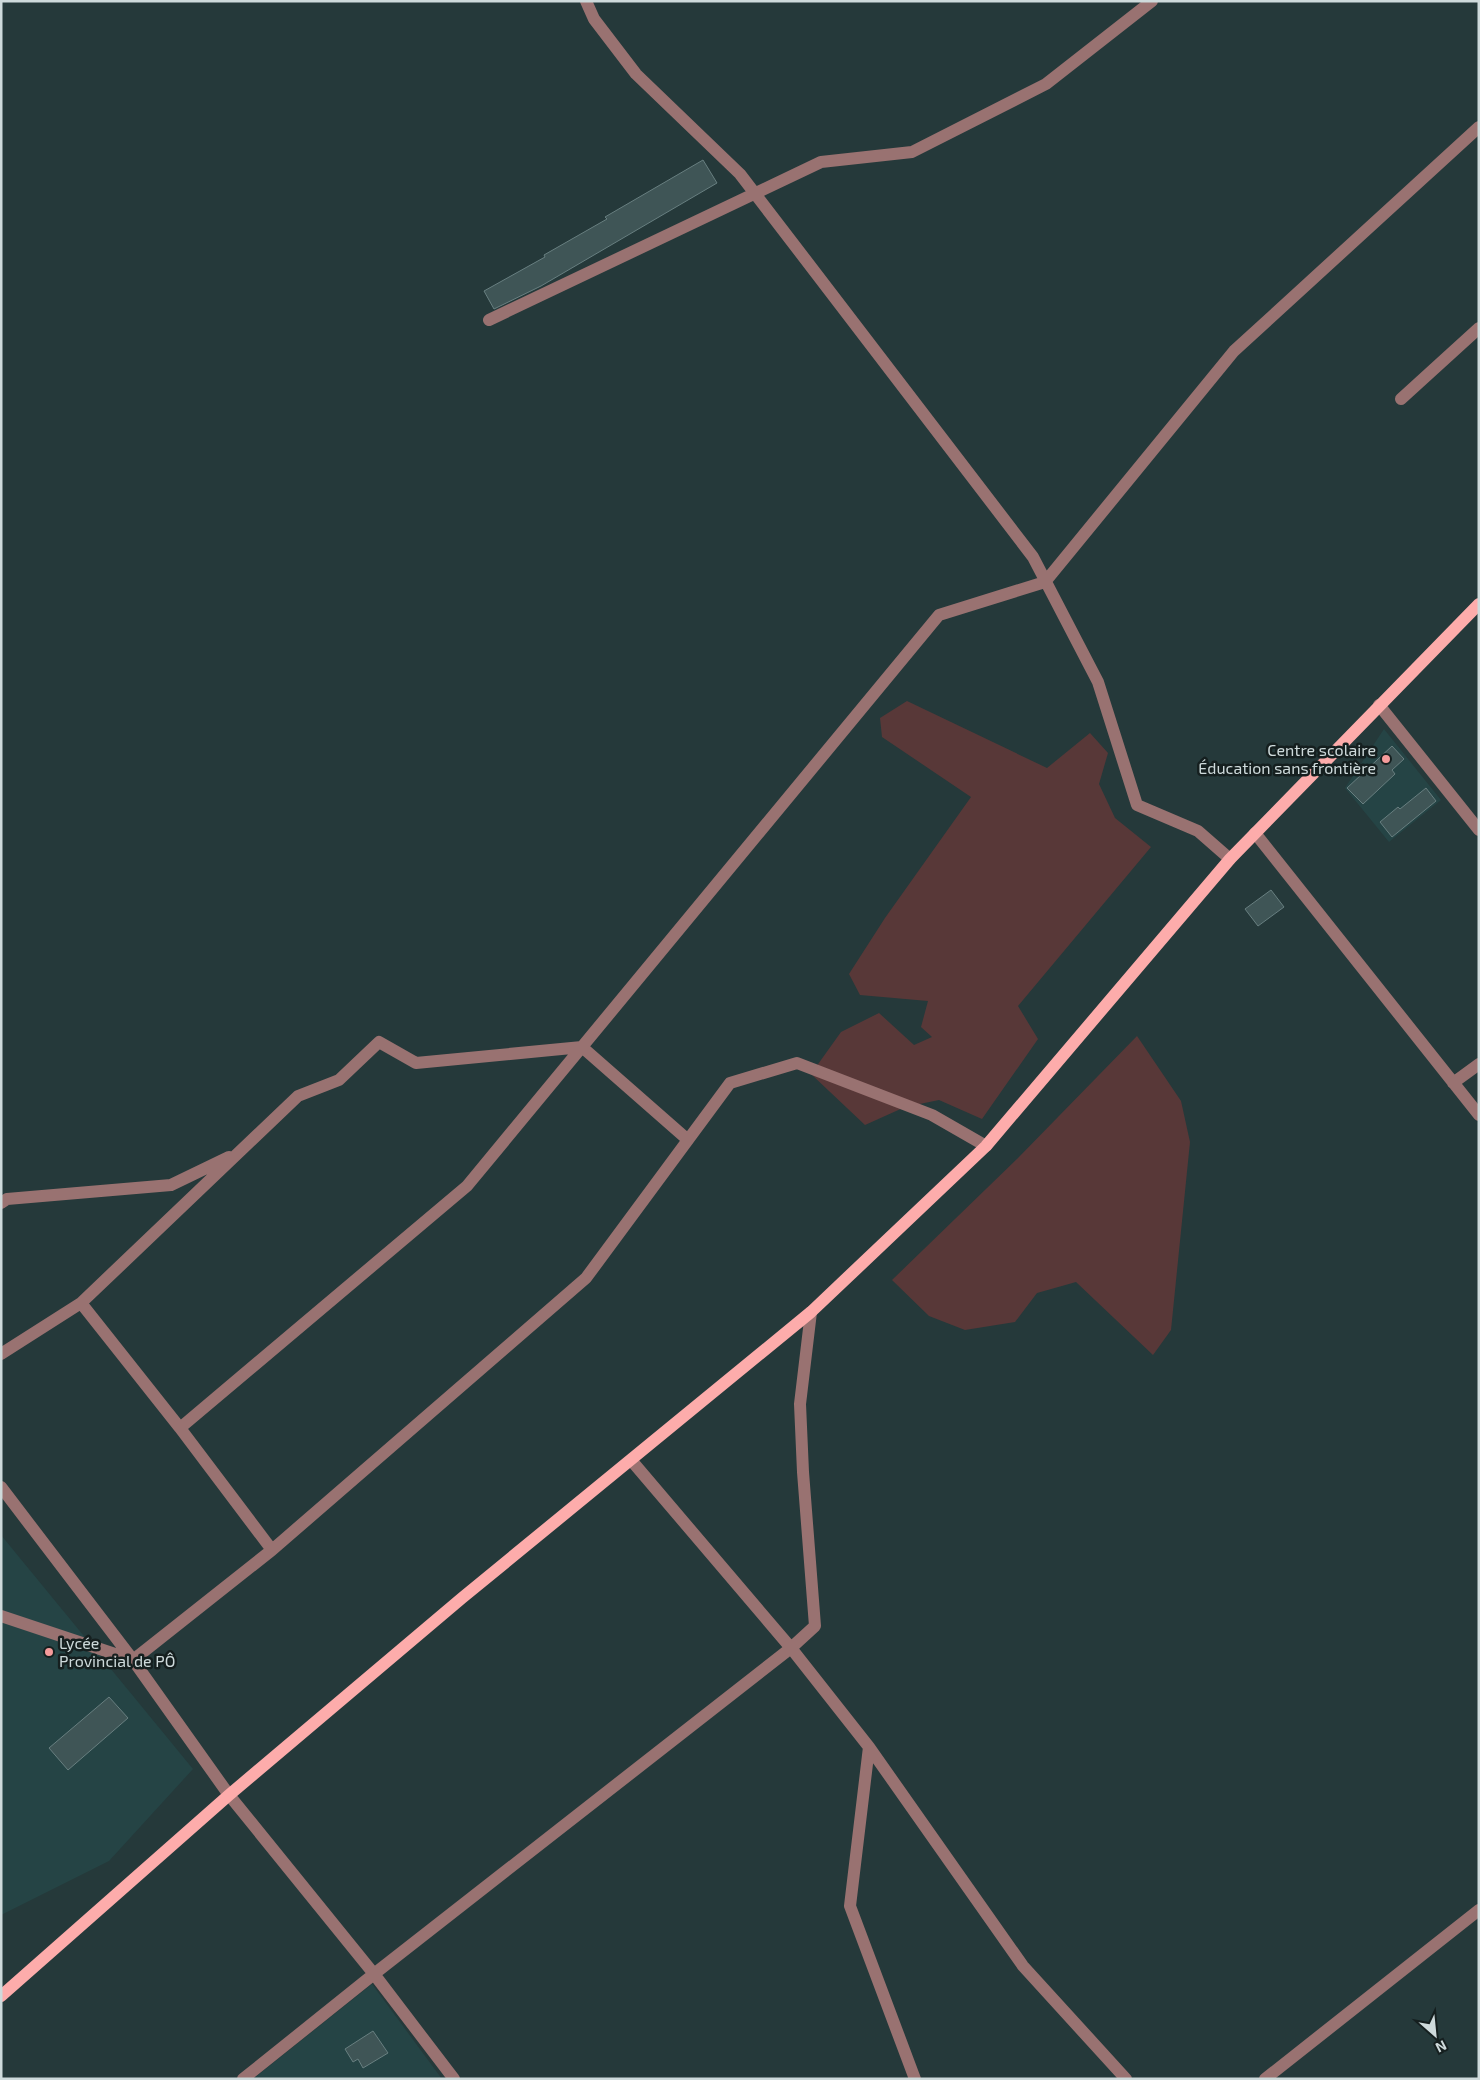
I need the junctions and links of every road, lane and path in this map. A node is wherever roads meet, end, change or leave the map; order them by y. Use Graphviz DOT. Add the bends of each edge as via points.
graph roads {
  1 [pos="586,1"];
  2 [pos="1152,1"];
  3 [pos="1479,127"];
  4 [pos="754,194"];
  5 [pos="489,320"];
  6 [pos="1479,328"];
  7 [pos="1401,399"];
  8 [pos="1045,582"];
  9 [pos="1479,604"];
  10 [pos="1379,705"];
  11 [pos="1479,830"];
  12 [pos="1255,833"];
  13 [pos="1230,859"];
  14 [pos="582,1047"];
  15 [pos="1479,1064"];
  16 [pos="1453,1083"];
  17 [pos="1479,1116"];
  18 [pos="688,1140"];
  19 [pos="986,1146"];
  20 [pos="240,1152"];
  21 [pos="3,1201"];
  22 [pos="80,1303"];
  23 [pos="811,1312"];
  24 [pos="1,1354"];
  25 [pos="180,1428"];
  26 [pos="632,1460"];
  27 [pos="1,1487"];
  28 [pos="272,1550"];
  29 [pos="1,1616"];
  30 [pos="791,1648"];
  31 [pos="132,1660"];
  32 [pos="868,1747"];
  33 [pos="229,1794"];
  34 [pos="1479,1910"];
  35 [pos="374,1974"];
  36 [pos="1,1996"];
  37 [pos="243,2079"];
  38 [pos="454,2079"];
  39 [pos="914,2079"];
  40 [pos="1126,2079"];
  41 [pos="1265,2079"];
  1 -- 4 [label="street" via="594,19 636,74 740,174"];
  2 -- 4 [label="street" via="1046,84 912,152 821,162"];
  3 -- 8 [label="street" via="1234,351"];
  4 -- 5 [label="street"];
  4 -- 8 [label="street" via="1033,557"];
  6 -- 7 [label="street"];
  8 -- 13 [label="street" via="1098,682 1137,805 1198,831"];
  8 -- 14 [label="street" via="940,615"];
  9 -- 10 [label="main road"];
  10 -- 11 [label="street"];
  10 -- 12 [label="main road"];
  12 -- 13 [label="main road"];
  12 -- 16 [label="street"];
  13 -- 19 [label="main road"];
  14 -- 18 [label="street"];
  14 -- 20 [label="street" via="416,1063 379,1042 339,1080 298,1096"];
  14 -- 25 [label="street" via="467,1186"];
  15 -- 16 [label="street"];
  16 -- 17 [label="street"];
  18 -- 19 [label="street" via="730,1083 797,1063 932,1115"];
  18 -- 28 [label="street" via="586,1278"];
  19 -- 23 [label="main road"];
  20 -- 21 [label="street" via="171,1185"];
  20 -- 22 [label="street"];
  22 -- 24 [label="street"];
  22 -- 25 [label="street"];
  23 -- 26 [label="main road"];
  23 -- 30 [label="street" via="800,1404 815,1626"];
  25 -- 28 [label="street"];
  26 -- 30 [label="street"];
  26 -- 33 [label="main road"];
  27 -- 31 [label="street"];
  28 -- 31 [label="street"];
  29 -- 31 [label="street"];
  30 -- 32 [label="street"];
  30 -- 35 [label="street"];
  31 -- 33 [label="street"];
  32 -- 39 [label="street" via="850,1906"];
  32 -- 40 [label="street" via="1023,1966"];
  33 -- 35 [label="street"];
  33 -- 36 [label="main road"];
  34 -- 41 [label="street"];
  35 -- 37 [label="street"];
  35 -- 38 [label="street"];
}
